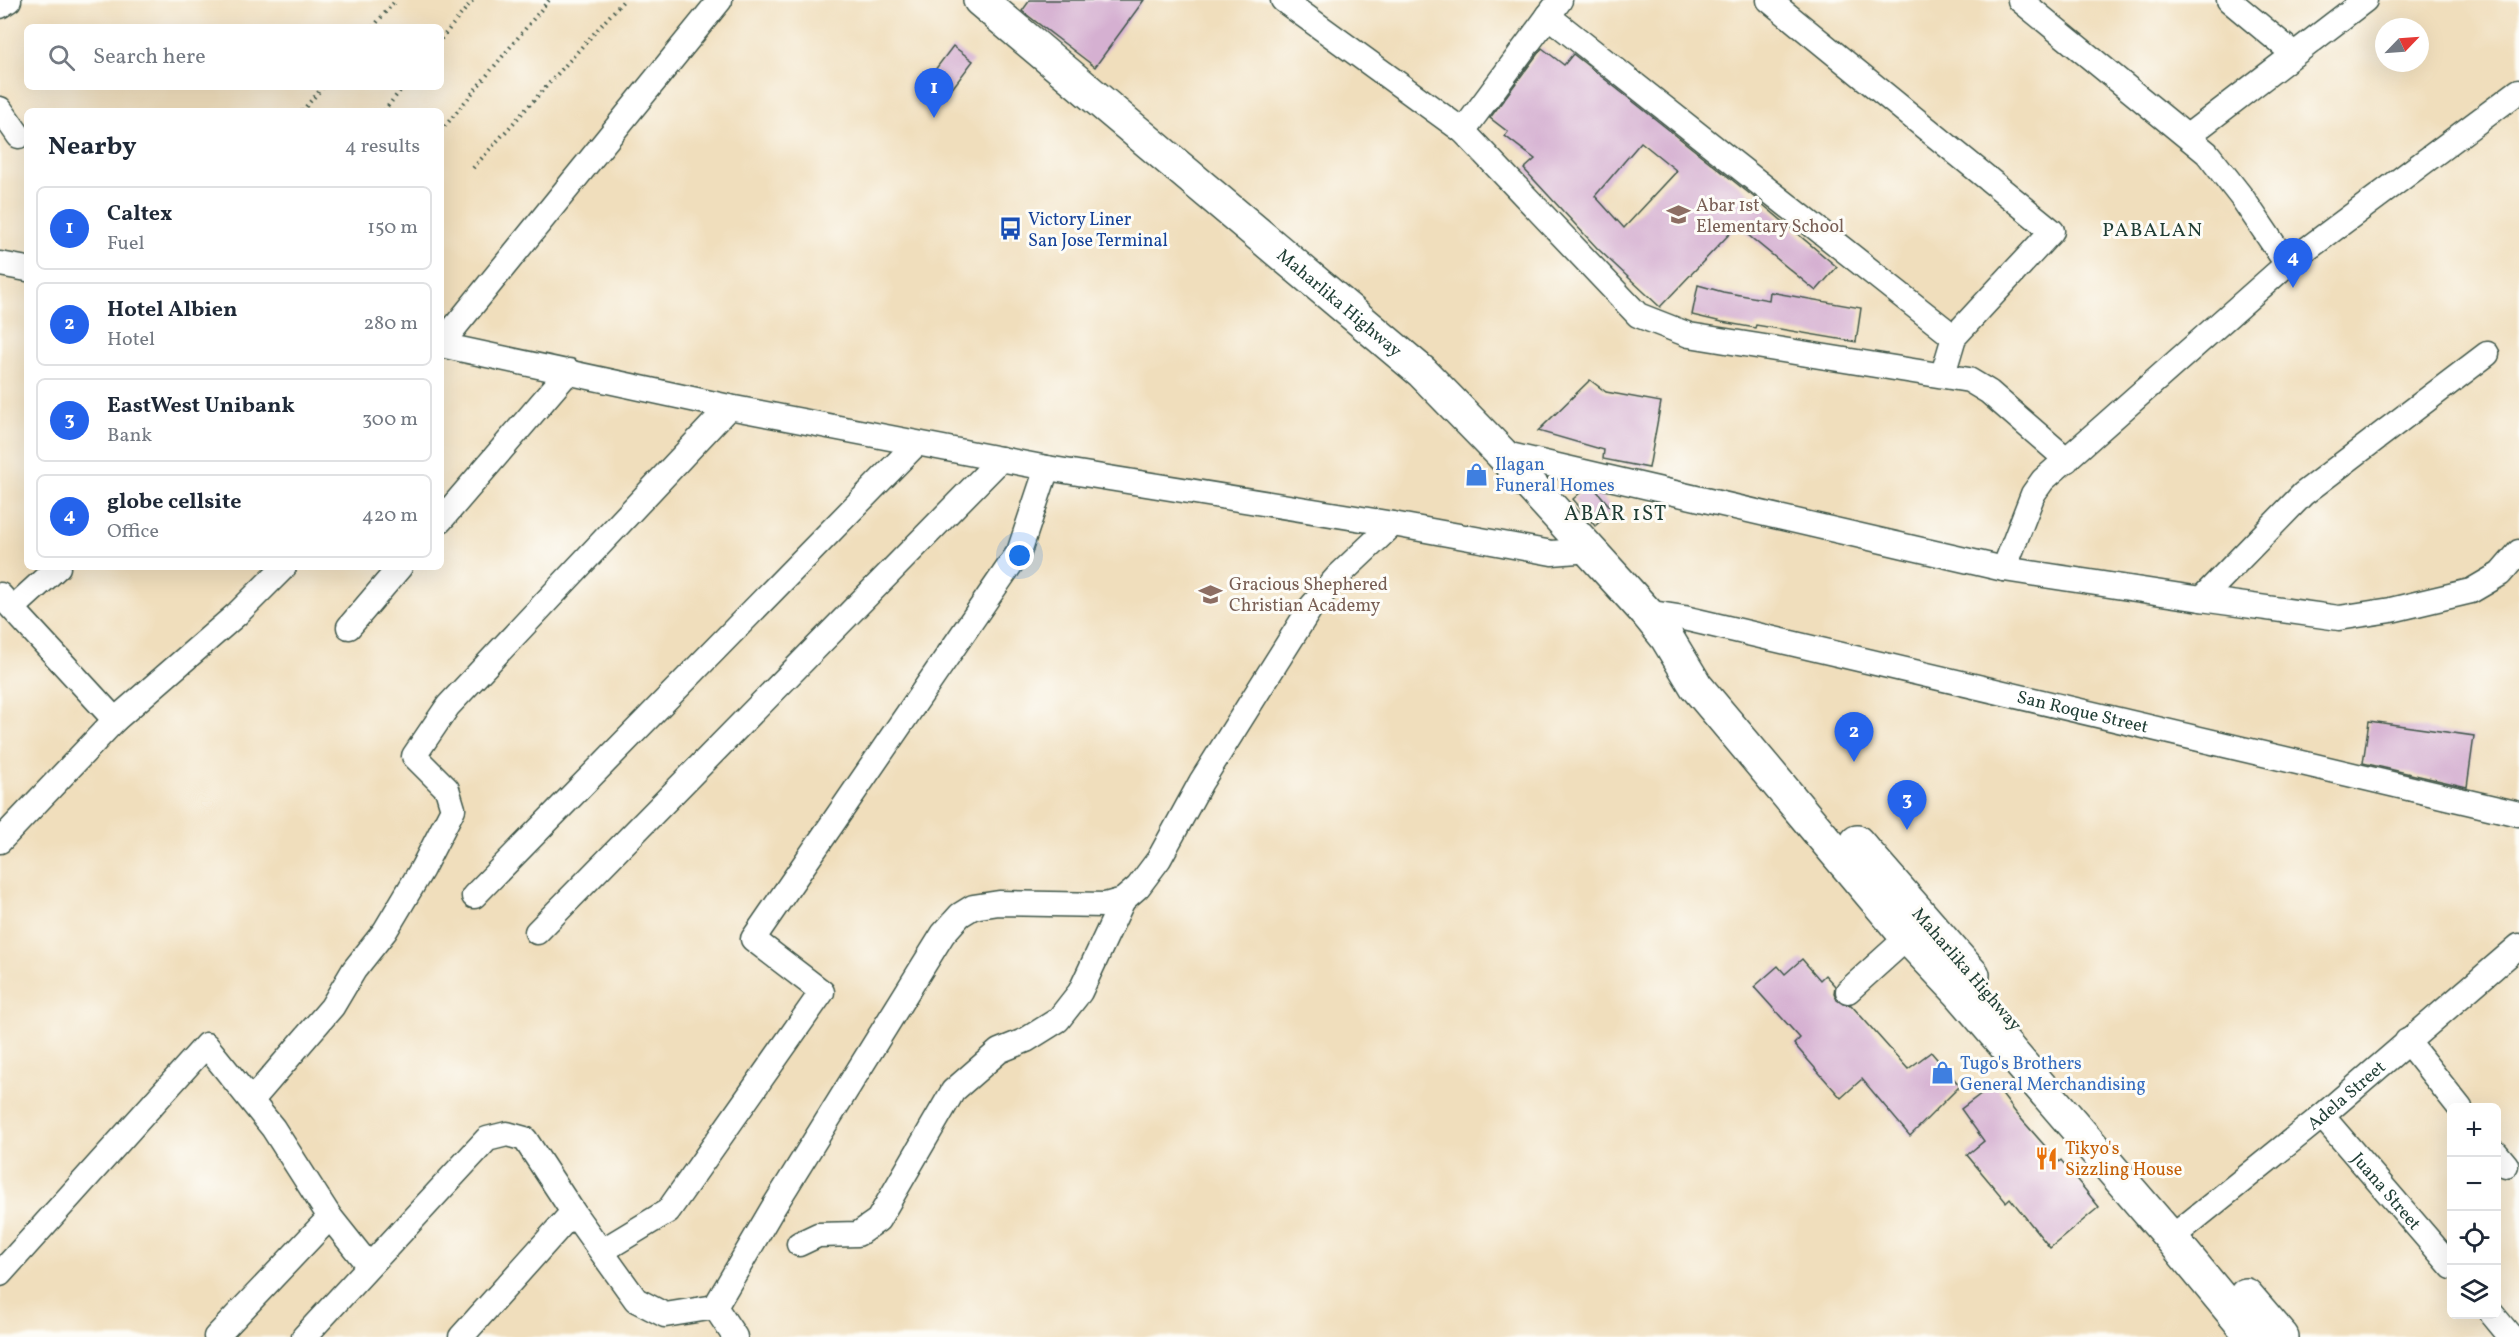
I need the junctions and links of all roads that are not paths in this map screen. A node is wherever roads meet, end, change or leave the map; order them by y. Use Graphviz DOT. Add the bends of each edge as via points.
graph roads {
  1 [pos="9,0"];
  2 [pos="720,0"];
  3 [pos="980,0"];
  4 [pos="1283,0"];
  5 [pos="1769,0"];
  6 [pos="2020,0"];
  7 [pos="2229,0"];
  8 [pos="2365,0"];
  9 [pos="0,6"];
  10 [pos="1552,6"];
  11 [pos="2294,54"];
  12 [pos="2519,91"];
  13 [pos="0,109"];
  14 [pos="1463,131"];
  15 [pos="19,135"];
  16 [pos="2188,136"];
  17 [pos="0,264"];
  18 [pos="2287,264"];
  19 [pos="24,268"];
  20 [pos="1954,337"];
  21 [pos="444,341"];
  22 [pos="444,346"];
  23 [pos="2487,354"];
  24 [pos="569,371"];
  25 [pos="1943,374"];
  26 [pos="729,407"];
  27 [pos="916,444"];
  28 [pos="1501,453"];
  29 [pos="1001,459"];
  30 [pos="2067,460"];
  31 [pos="1047,468"];
  32 [pos="444,517"];
  33 [pos="1393,524"];
  34 [pos="1590,550"];
  35 [pos="2519,552"];
  36 [pos="2004,569"];
  37 [pos="54,570"];
  38 [pos="281,570"];
  39 [pos="397,570"];
  40 [pos="2201,599"];
  41 [pos="6,602"];
  42 [pos="1646,612"];
  43 [pos="349,627"];
  44 [pos="115,720"];
  45 [pos="2519,814"];
  46 [pos="0,842"];
  47 [pos="474,896"];
  48 [pos="1123,900"];
  49 [pos="1916,929"];
  50 [pos="537,932"];
  51 [pos="2519,946"];
  52 [pos="1848,991"];
  53 [pos="2407,1041"];
  54 [pos="252,1100"];
  55 [pos="2457,1103"];
  56 [pos="2322,1116"];
  57 [pos="573,1212"];
  58 [pos="330,1217"];
  59 [pos="2179,1233"];
  60 [pos="799,1244"];
  61 [pos="602,1251"];
  62 [pos="2449,1265"];
  63 [pos="369,1266"];
  64 [pos="0,1274"];
  65 [pos="715,1307"];
  66 [pos="2496,1319"];
  67 [pos="2272,1336"];
  68 [pos="216,1337"];
  69 [pos="304,1337"];
  70 [pos="461,1337"];
  71 [pos="735,1337"];
  72 [pos="2511,1337"];
  1 -- 9 [label="street"];
  2 -- 21 [label="street"];
  3 -- 28 [label="highway, Maharlika Highway" via="1422,372"];
  4 -- 14 [label="street"];
  5 -- 20 [label="street" via="2052,231"];
  6 -- 16 [label="street"];
  7 -- 11 [label="street"];
  8 -- 11 [label="street"];
  10 -- 14 [label="street"];
  10 -- 20 [label="street"];
  11 -- 16 [label="street"];
  12 -- 18 [label="street"];
  13 -- 15 [label="street"];
  14 -- 25 [label="street" via="1638,315 1689,335"];
  16 -- 18 [label="street" via="2227,178"];
  17 -- 19 [label="street"];
  18 -- 30 [label="street"];
  20 -- 25 [label="street"];
  22 -- 24 [label="street"];
  23 -- 40 [label="street" via="2303,494"];
  24 -- 26 [label="street"];
  24 -- 32 [label="street"];
  25 -- 30 [label="street" via="1980,385"];
  26 -- 27 [label="street"];
  26 -- 54 [label="street" via="448,706 422,742 414,756 447,789 453,809 385,931 354,970 332,1007"];
  27 -- 29 [label="street"];
  27 -- 47 [label="street"];
  28 -- 34 [label="highway, Maharlika Highway"];
  28 -- 36 [label="street"];
  29 -- 31 [label="street"];
  29 -- 50 [label="street"];
  30 -- 36 [label="street" via="2037,486"];
  31 -- 33 [label="street"];
  31 -- 61 [label="street" via="1019,552 753,939 822,992 668,1211"];
  33 -- 34 [label="street" via="1552,553"];
  33 -- 48 [label="street" via="1337,577 1311,608 1201,782 1159,859"];
  34 -- 42 [label="highway, Maharlika Highway"];
  35 -- 40 [label="street" via="2500,574 2471,591 2339,618"];
  36 -- 40 [label="street"];
  37 -- 41 [label="street"];
  38 -- 44 [label="street" via="237,614"];
  39 -- 43 [label="street"];
  41 -- 44 [label="street"];
  42 -- 45 [label="street, San Roque Street"];
  42 -- 49 [label="highway, Maharlika Highway" via="1667,638 1714,678"];
  44 -- 46 [label="street"];
  48 -- 60 [label="street" via="1080,992 1058,1020 999,1051 953,1091 878,1220 858,1234 818,1235"];
  48 -- 65 [label="street" via="1105,905 999,903 974,907 960,915 943,934"];
  49 -- 52 [label="street"];
  49 -- 59 [label="highway, Maharlika Highway"];
  51 -- 53 [label="street, Adela Street"];
  53 -- 55 [label="street"];
  53 -- 56 [label="street, Adela Street"];
  54 -- 58 [label="street"];
  54 -- 64 [label="street" via="206,1045"];
  56 -- 59 [label="street, Adela Street"];
  56 -- 62 [label="street, Juana Street"];
  57 -- 61 [label="street"];
  57 -- 63 [label="street" via="525,1138 497,1136 487,1139"];
  57 -- 70 [label="street"];
  58 -- 63 [label="street"];
  58 -- 68 [label="street"];
  59 -- 67 [label="highway, Maharlika Highway"];
  61 -- 65 [label="street" via="636,1300 665,1315"];
  63 -- 69 [label="street"];
  65 -- 71 [label="street"];
  66 -- 72 [label="street"];
}
